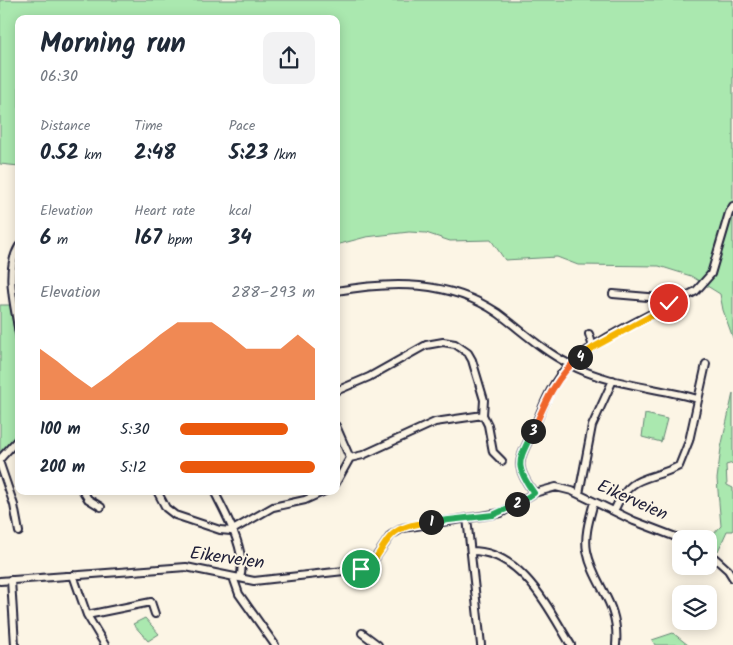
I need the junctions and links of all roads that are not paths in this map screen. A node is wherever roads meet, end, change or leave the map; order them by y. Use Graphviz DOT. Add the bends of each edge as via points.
graph roads {
  1 [pos="733,206"];
  2 [pos="15,256"];
  3 [pos="340,290"];
  4 [pos="613,294"];
  5 [pos="15,300"];
  6 [pos="671,305"];
  7 [pos="589,334"];
  8 [pos="594,347"];
  9 [pos="706,364"];
  10 [pos="570,365"];
  11 [pos="613,380"];
  12 [pos="340,389"];
  13 [pos="698,399"];
  14 [pos="483,415"];
  15 [pos="340,435"];
  16 [pos="15,442"];
  17 [pos="350,458"];
  18 [pos="0,459"];
  19 [pos="502,461"];
  20 [pos="0,464"];
  21 [pos="340,476"];
  22 [pos="534,493"];
  23 [pos="579,494"];
  24 [pos="85,495"];
  25 [pos="159,495"];
  26 [pos="216,495"];
  27 [pos="317,495"];
  28 [pos="594,502"];
  29 [pos="101,507"];
  30 [pos="614,511"];
  31 [pos="467,518"];
  32 [pos="231,531"];
  33 [pos="19,532"];
  34 [pos="672,535"];
  35 [pos="471,551"];
  36 [pos="717,560"];
  37 [pos="73,575"];
  38 [pos="236,578"];
  39 [pos="733,578"];
  40 [pos="11,580"];
  41 [pos="0,581"];
  42 [pos="155,614"];
  43 [pos="87,615"];
  44 [pos="362,633"];
  45 [pos="15,645"];
  46 [pos="105,645"];
  47 [pos="275,645"];
  48 [pos="378,645"];
  49 [pos="481,645"];
  50 [pos="572,645"];
  51 [pos="616,645"];
  1 -- 6 [label="street" via="708,279 696,291"];
  2 -- 5 [label="street" via="12,263"];
  3 -- 10 [label="street" via="394,284 424,285 462,294 492,310"];
  4 -- 6 [label="street" via="660,298"];
  6 -- 8 [label="street"];
  7 -- 8 [label="street"];
  8 -- 10 [label="street"];
  9 -- 13 [label="street"];
  10 -- 11 [label="street"];
  10 -- 22 [label="street" via="555,383 521,458 520,470"];
  11 -- 13 [label="street"];
  11 -- 23 [label="street" via="592,426"];
  12 -- 14 [label="street" via="426,345 455,344 472,360 484,400"];
  13 -- 30 [label="street" via="689,441 679,466 639,479 625,490"];
  14 -- 17 [label="street" via="434,422"];
  14 -- 19 [label="street" via="493,452"];
  15 -- 17 [label="street"];
  16 -- 18 [label="street"];
  17 -- 21 [label="street"];
  20 -- 33 [label="street"];
  22 -- 23 [label="street, Eikerveien" via="556,487"];
  22 -- 31 [label="street, Eikerveien" via="501,513"];
  23 -- 28 [label="street, Eikerveien"];
  24 -- 29 [label="street"];
  25 -- 32 [label="street" via="166,508 175,515"];
  26 -- 32 [label="street"];
  27 -- 32 [label="street" via="273,507"];
  28 -- 30 [label="street, Eikerveien"];
  28 -- 51 [label="street" via="586,550 612,608"];
  30 -- 34 [label="street, Eikerveien"];
  31 -- 35 [label="street"];
  31 -- 38 [label="street, Eikerveien" via="403,528 391,535 372,563 361,569 267,581"];
  32 -- 38 [label="street" via="243,563"];
  35 -- 49 [label="street"];
  35 -- 50 [label="street" via="491,554 528,580"];
  36 -- 39 [label="street"];
  37 -- 38 [label="street, Eikerveien" via="186,566"];
  37 -- 40 [label="street, Eikerveien"];
  37 -- 43 [label="street"];
  38 -- 47 [label="street" via="239,594"];
  40 -- 41 [label="street, Eikerveien"];
  40 -- 45 [label="street"];
  42 -- 43 [label="street" via="151,602"];
  43 -- 46 [label="street"];
  44 -- 48 [label="street"];
}
